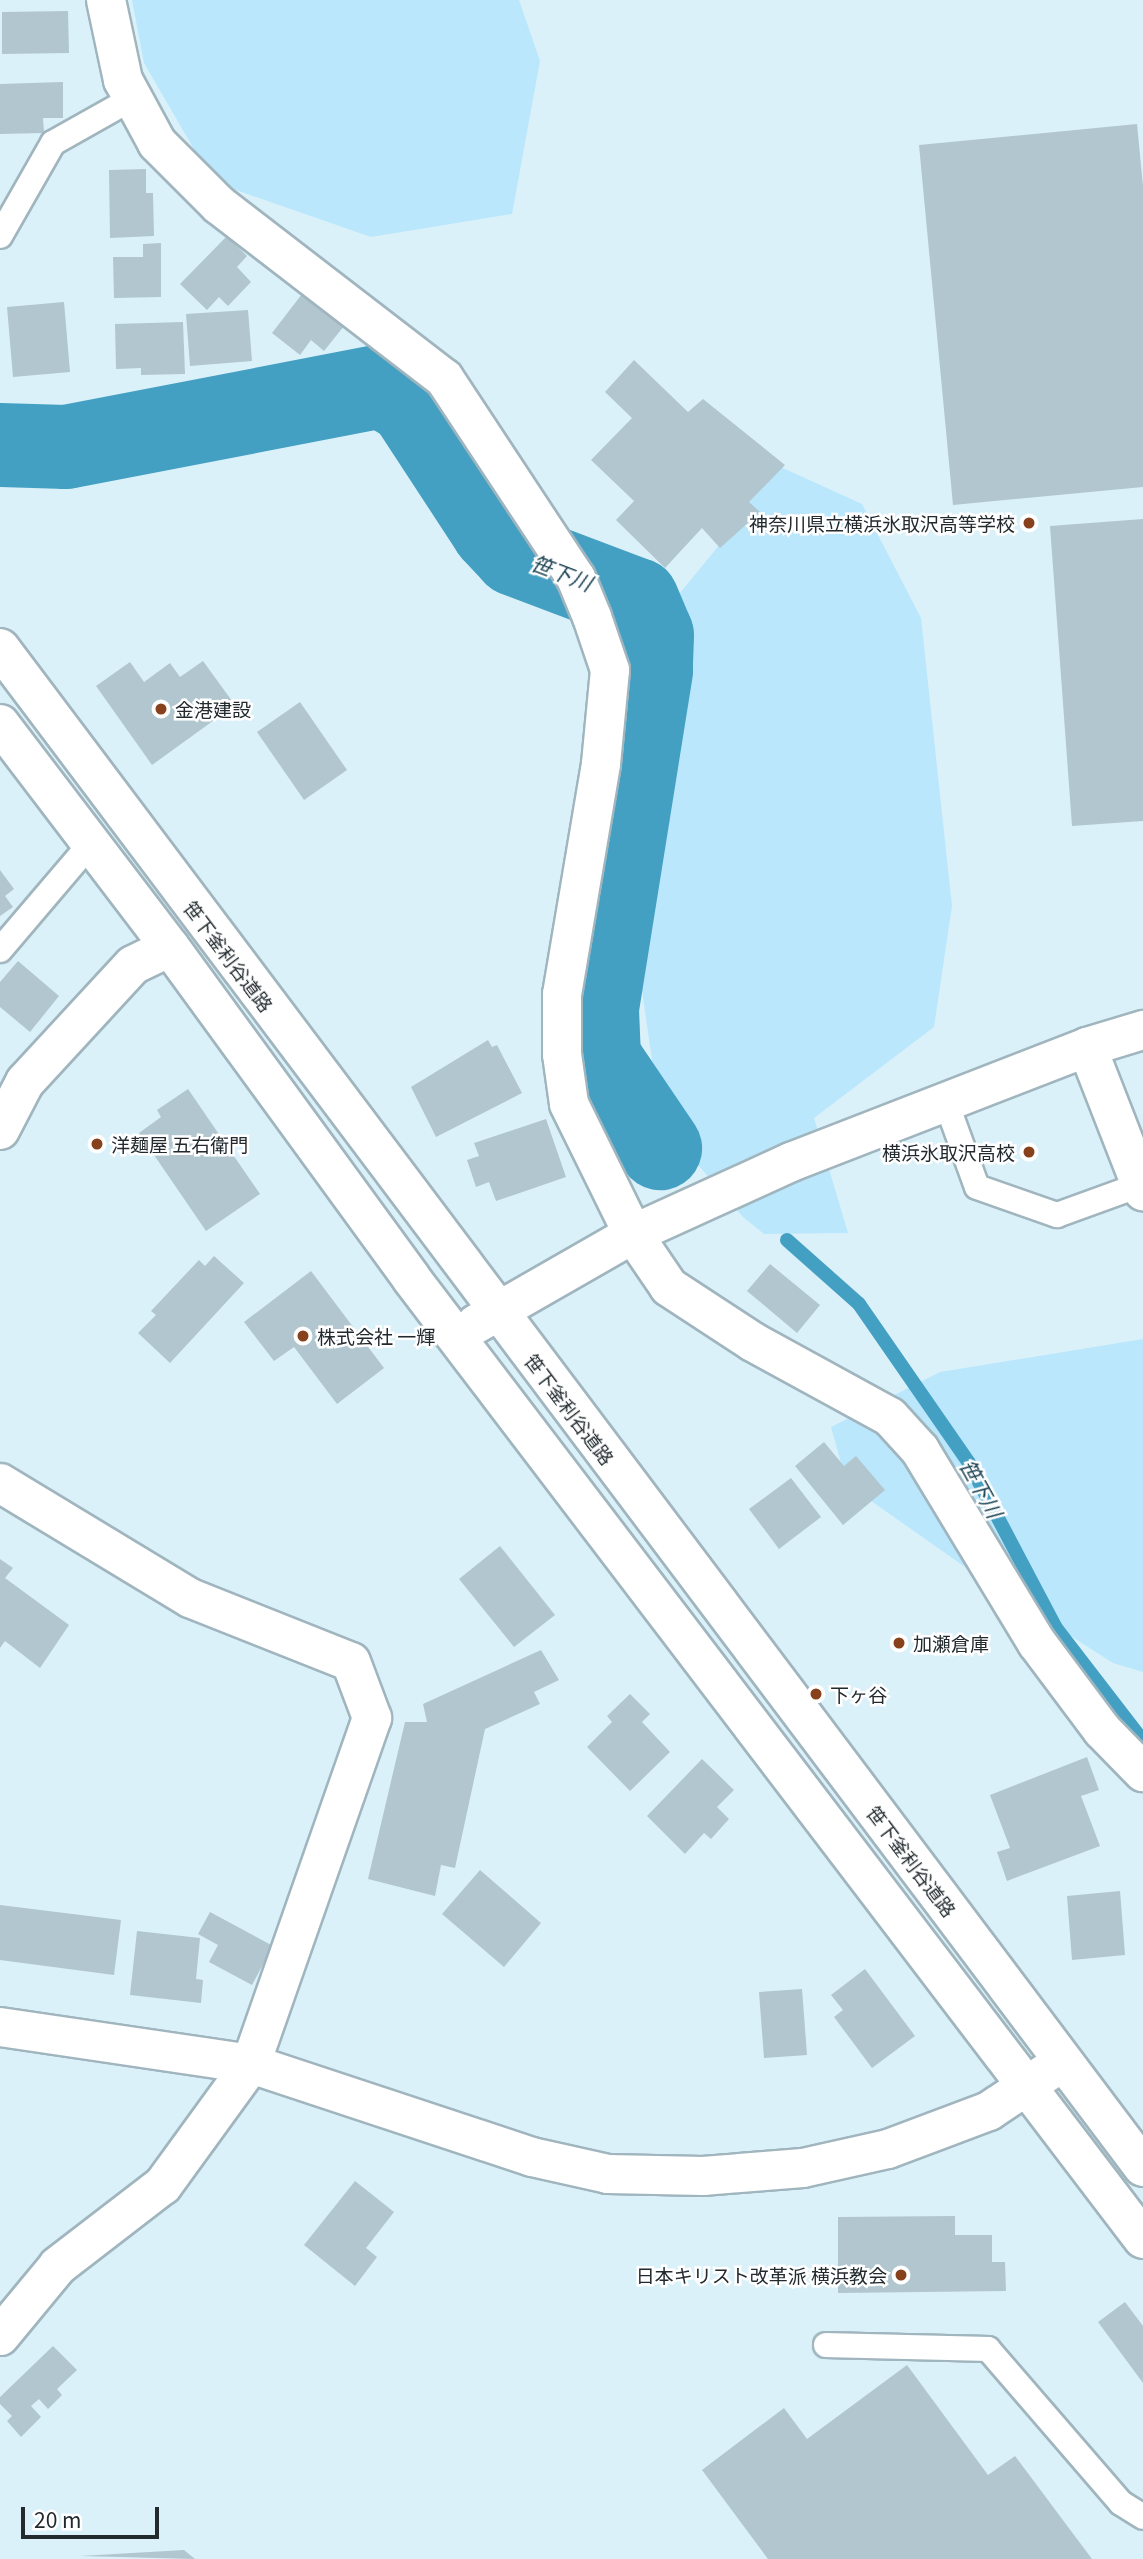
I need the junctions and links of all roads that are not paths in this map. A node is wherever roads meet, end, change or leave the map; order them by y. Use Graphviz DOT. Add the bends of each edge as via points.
graph roads {
  1 [pos="106,0"];
  2 [pos="133,98"];
  3 [pos="0,236"];
  4 [pos="0,648"];
  5 [pos="0,724"];
  6 [pos="91,843"];
  7 [pos="170,947"];
  8 [pos="0,950"];
  9 [pos="1143,1030"];
  10 [pos="1087,1047"];
  11 [pos="946,1102"];
  12 [pos="0,1130"];
  13 [pos="1142,1188"];
  14 [pos="633,1234"];
  15 [pos="497,1311"];
  16 [pos="456,1336"];
  17 [pos="0,1483"];
  18 [pos="1143,1772"];
  19 [pos="0,2027"];
  20 [pos="1066,2060"];
  21 [pos="251,2064"];
  22 [pos="1028,2085"];
  23 [pos="1143,2167"];
  24 [pos="1143,2239"];
  25 [pos="0,2336"];
  26 [pos="825,2345"];
  27 [pos="1143,2517"];
  1 -- 2 [label="street" via="123,80"];
  2 -- 3 [label="lane" via="53,143"];
  2 -- 14 [label="street" via="157,143 192,181 444,378 576,578 610,670 601,764 562,994 562,1054 569,1104"];
  4 -- 15 [label="street, 笹下釜利谷道路"];
  5 -- 6 [label="street"];
  6 -- 7 [label="street"];
  6 -- 8 [label="lane"];
  7 -- 12 [label="street" via="134,965 43,1062 25,1082"];
  7 -- 16 [label="street"];
  9 -- 10 [label="street"];
  10 -- 11 [label="street"];
  10 -- 13 [label="street"];
  11 -- 13 [label="lane" via="978,1187 1057,1216"];
  11 -- 14 [label="street" via="791,1162"];
  14 -- 15 [label="street"];
  14 -- 18 [label="street" via="670,1287 753,1342 890,1417 920,1450 1037,1643 1101,1730"];
  15 -- 16 [label="street"];
  15 -- 20 [label="street, 笹下釜利谷道路"];
  16 -- 22 [label="street"];
  17 -- 21 [label="street" via="190,1598 351,1662 372,1718"];
  19 -- 21 [label="street"];
  20 -- 22 [label="street"];
  20 -- 23 [label="street, 笹下釜利谷道路"];
  21 -- 22 [label="street" via="532,2157 608,2174 704,2176 803,2168 888,2149 926,2135 989,2111"];
  21 -- 25 [label="street" via="163,2185 58,2266"];
  22 -- 24 [label="street"];
  26 -- 27 [label="lane" via="988,2349 1121,2503"];
}
